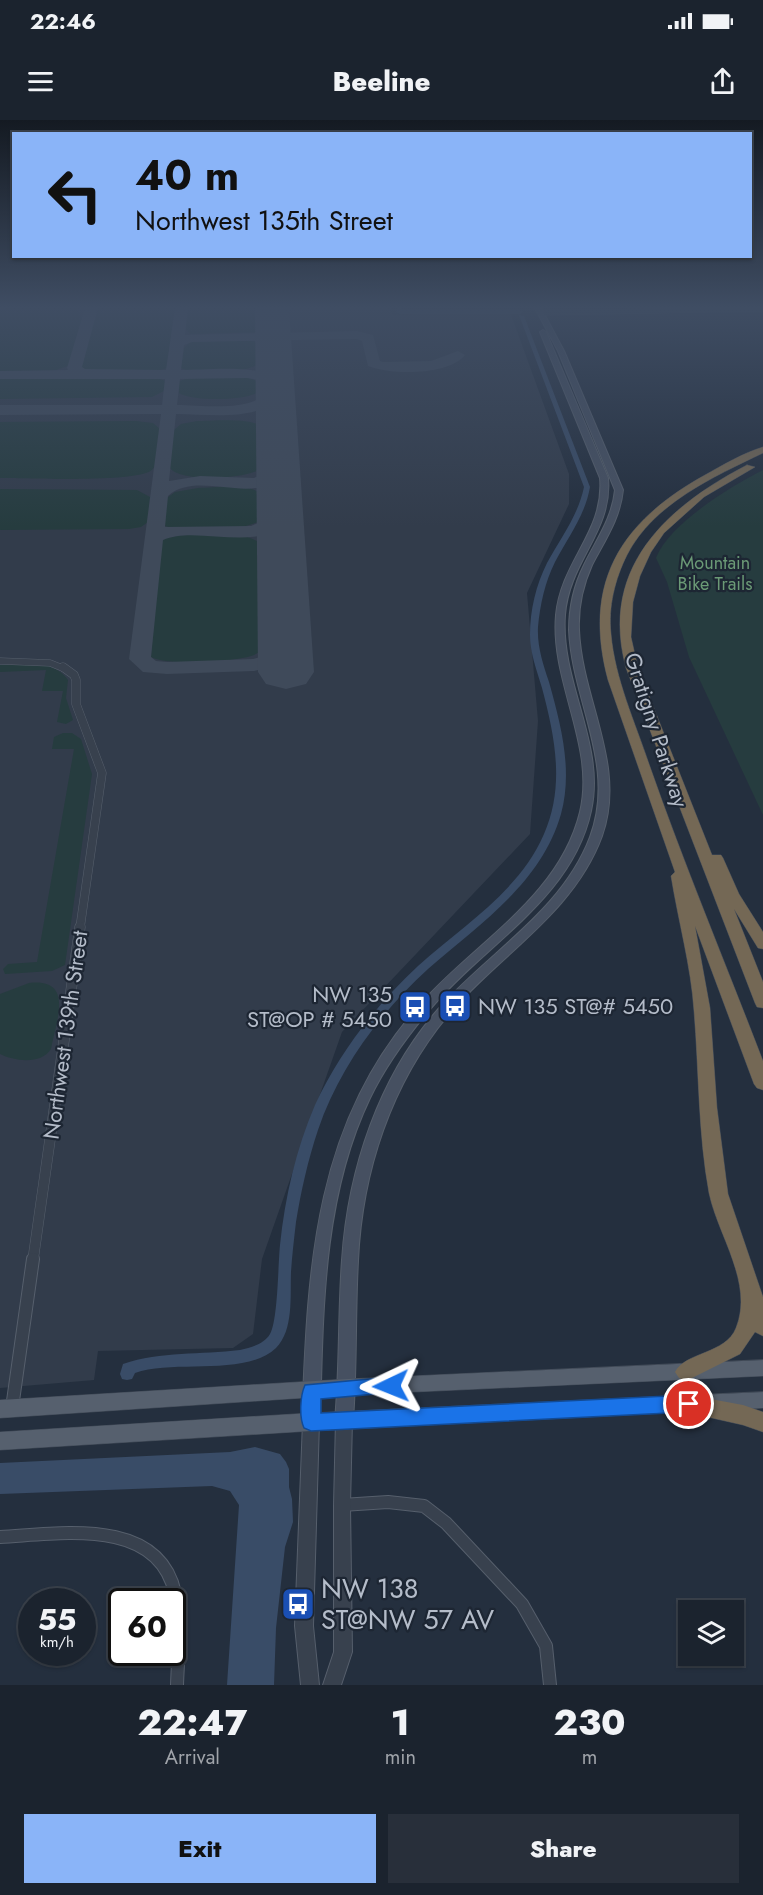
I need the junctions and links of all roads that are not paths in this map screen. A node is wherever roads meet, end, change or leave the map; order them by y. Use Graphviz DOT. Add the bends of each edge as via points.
graph roads {
  1 [pos="568,381"];
  2 [pos="587,422"];
  3 [pos="763,450"];
  4 [pos="763,461"];
  5 [pos="0,662"];
  6 [pos="696,826"];
  7 [pos="674,849"];
  8 [pos="763,944"];
  9 [pos="763,1003"];
  10 [pos="763,1084"];
  11 [pos="749,1290"];
  12 [pos="763,1327"];
  13 [pos="763,1368"];
  14 [pos="686,1372"];
  15 [pos="348,1387"];
  16 [pos="312,1391"];
  17 [pos="763,1400"];
  18 [pos="689,1404"];
  19 [pos="6,1409"];
  20 [pos="344,1420"];
  21 [pos="311,1422"];
  22 [pos="763,1422"];
  23 [pos="0,1441"];
  24 [pos="342,1505"];
  25 [pos="0,1536"];
  26 [pos="177,1685"];
  27 [pos="310,1685"];
  28 [pos="332,1685"];
  29 [pos="550,1685"];
  1 -- 2 [label="main road"];
  2 -- 15 [label="main road" via="619,490 618,509 582,579 574,618 579,668 604,757 607,792 603,814 584,863 568,889 545,916 446,1008 391,1090 360,1178 351,1237"];
  2 -- 16 [label="main road" via="606,497 599,521 569,577 560,618 563,668 588,761 586,810 579,832 549,884 525,912 429,1001 406,1028 365,1092 346,1133 333,1176 320,1241"];
  3 -- 7 [label="highway, Gratigny Parkway" via="706,477 660,509 625,551 605,606 604,634 610,668"];
  4 -- 6 [label="highway, Gratigny Parkway" via="713,486 665,525 644,554 626,598 624,635 632,668"];
  5 -- 19 [label="street, Northwest 139th Street" via="33,660 68,669 76,680 76,704 102,778"];
  6 -- 8 [label="highway"];
  6 -- 9 [label="highway, Gratigny Parkway"];
  7 -- 10 [label="highway, Gratigny Parkway"];
  7 -- 11 [label="highway" via="702,1008 708,1108 719,1194"];
  11 -- 12 [label="highway"];
  11 -- 14 [label="highway" via="750,1320 742,1341"];
  13 -- 14 [label="main road"];
  14 -- 15 [label="main road"];
  15 -- 16 [label="main road"];
  15 -- 20 [label="main road"];
  16 -- 19 [label="main road"];
  16 -- 21 [label="main road"];
  17 -- 18 [label="main road"];
  18 -- 20 [label="main road"];
  18 -- 22 [label="highway"];
  20 -- 21 [label="main road"];
  20 -- 24 [label="street"];
  21 -- 23 [label="main road"];
  21 -- 27 [label="street" via="304,1626"];
  24 -- 28 [label="street" via="345,1624 343,1652"];
  24 -- 29 [label="street" via="388,1502 424,1506 446,1523 522,1604 546,1646"];
  25 -- 26 [label="street" via="115,1534 145,1544 165,1562 178,1600"];
}
